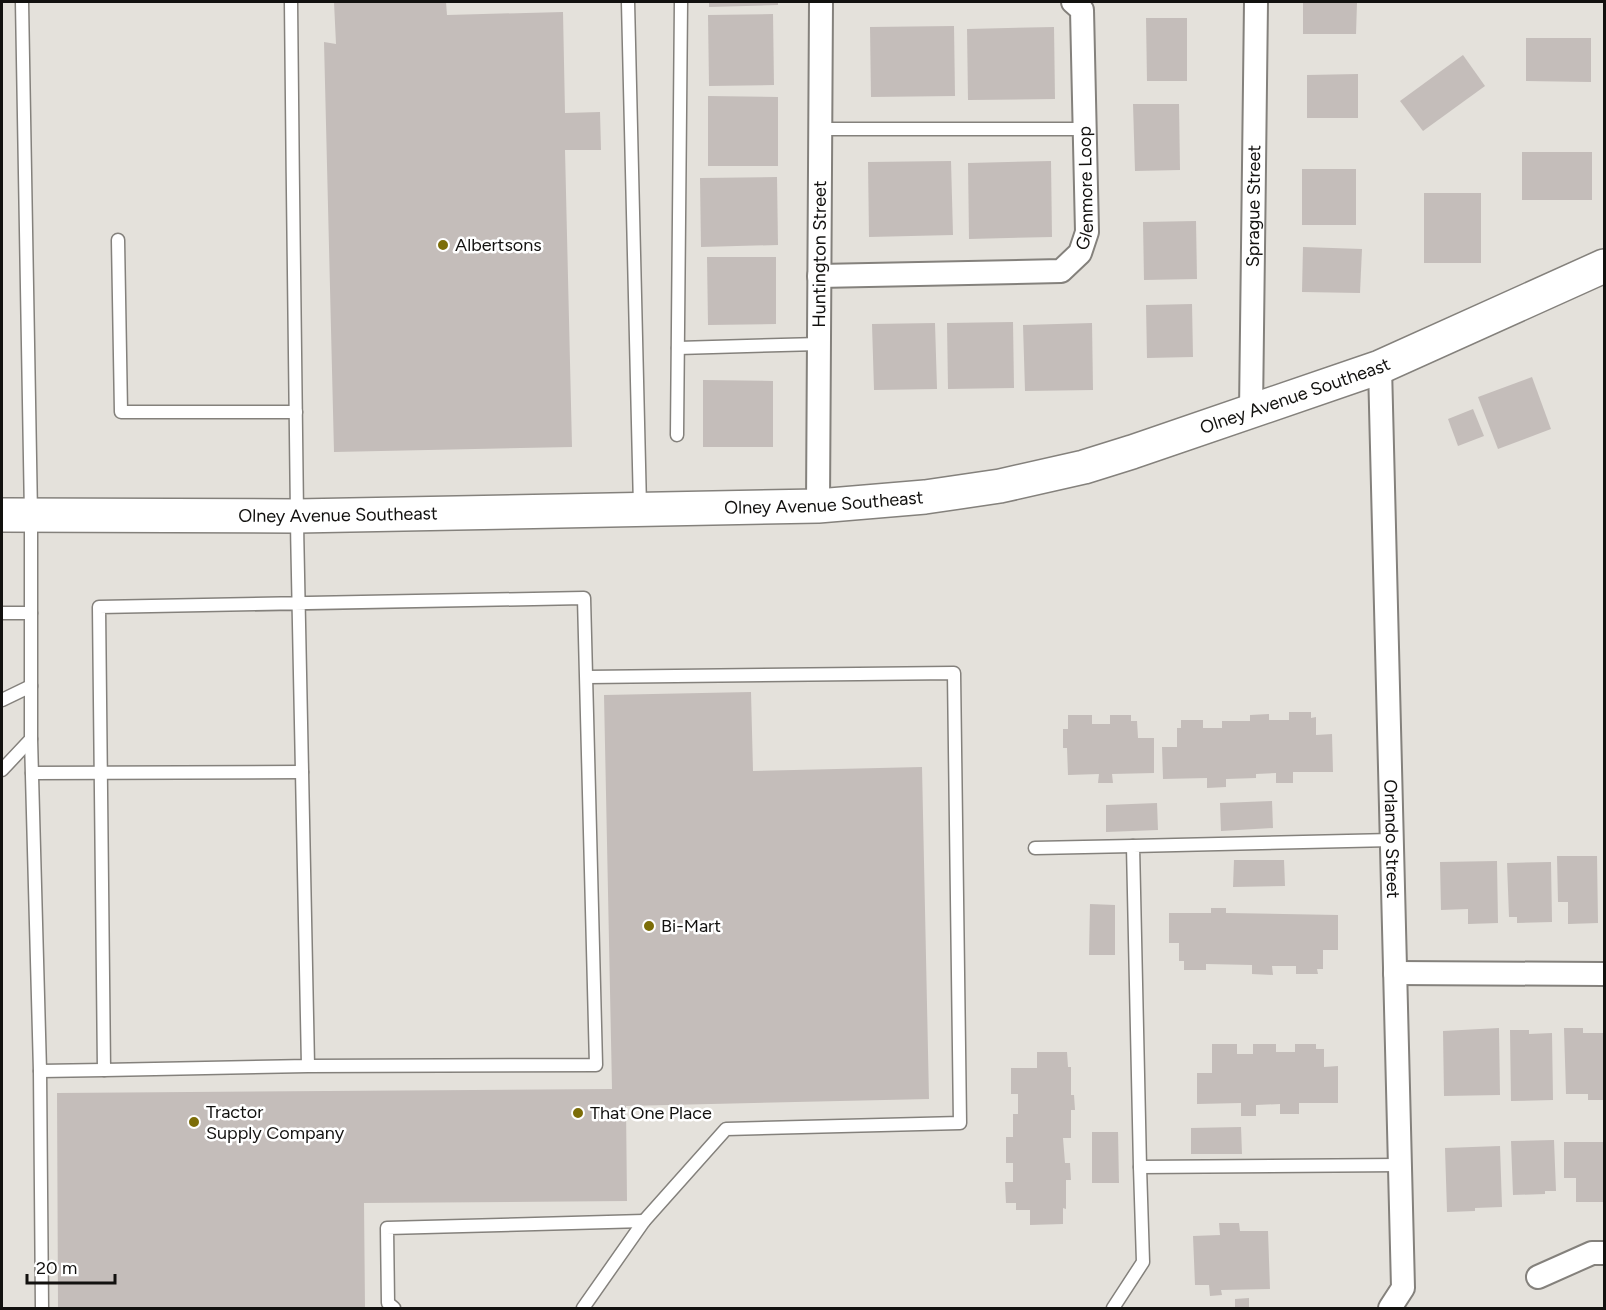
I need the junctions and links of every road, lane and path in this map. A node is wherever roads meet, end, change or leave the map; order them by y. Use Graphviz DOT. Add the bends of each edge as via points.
graph roads {
  1 [pos="22,2"];
  2 [pos="291,2"];
  3 [pos="628,2"];
  4 [pos="681,2"];
  5 [pos="821,2"];
  6 [pos="1073,2"];
  7 [pos="1256,2"];
  8 [pos="820,129"];
  9 [pos="1084,129"];
  10 [pos="118,240"];
  11 [pos="1605,266"];
  12 [pos="819,276"];
  13 [pos="819,344"];
  14 [pos="678,348"];
  15 [pos="1380,367"];
  16 [pos="296,412"];
  17 [pos="1251,412"];
  18 [pos="677,435"];
  19 [pos="818,506"];
  20 [pos="640,510"];
  21 [pos="16,515"];
  22 [pos="297,516"];
  23 [pos="298,604"];
  24 [pos="2,613"];
  25 [pos="31,613"];
  26 [pos="586,677"];
  27 [pos="31,686"];
  28 [pos="2,700"];
  29 [pos="31,739"];
  30 [pos="2,770"];
  31 [pos="302,772"];
  32 [pos="32,773"];
  33 [pos="101,773"];
  34 [pos="1392,840"];
  35 [pos="1133,846"];
  36 [pos="1035,848"];
  37 [pos="1395,973"];
  38 [pos="1605,974"];
  39 [pos="308,1066"];
  40 [pos="105,1070"];
  41 [pos="40,1071"];
  42 [pos="1400,1166"];
  43 [pos="1140,1167"];
  44 [pos="644,1221"];
  45 [pos="1605,1253"];
  46 [pos="1538,1276"];
  47 [pos="390,1306"];
  48 [pos="42,1308"];
  49 [pos="583,1308"];
  50 [pos="1113,1308"];
  51 [pos="1390,1308"];
  1 -- 21 [label="lane"];
  2 -- 16 [label="lane"];
  3 -- 20 [label="lane"];
  4 -- 14 [label="lane"];
  5 -- 8 [label="street, Huntington Street"];
  6 -- 9 [label="street, Glenmore Loop" via="1082,10"];
  7 -- 17 [label="street, Sprague Street"];
  8 -- 9 [label="lane"];
  8 -- 12 [label="street, Huntington Street"];
  9 -- 12 [label="street, Glenmore Loop" via="1087,232 1080,253 1061,271"];
  10 -- 16 [label="lane" via="121,412"];
  11 -- 15 [label="main road, Olney Avenue Southeast"];
  12 -- 13 [label="street, Huntington Street"];
  13 -- 14 [label="lane"];
  13 -- 19 [label="street, Huntington Street"];
  14 -- 18 [label="lane"];
  15 -- 17 [label="main road, Olney Avenue Southeast"];
  15 -- 34 [label="street, Orlando Street"];
  16 -- 22 [label="lane"];
  17 -- 19 [label="main road, Olney Avenue Southeast" via="1103,461 1011,484 925,497"];
  19 -- 20 [label="main road, Olney Avenue Southeast"];
  20 -- 22 [label="main road, Olney Avenue Southeast"];
  21 -- 22 [label="main road, Olney Avenue Southeast"];
  21 -- 25 [label="lane"];
  22 -- 23 [label="lane"];
  23 -- 26 [label="lane" via="584,598"];
  23 -- 31 [label="lane"];
  23 -- 33 [label="lane" via="99,607"];
  24 -- 25 [label="lane"];
  25 -- 27 [label="lane"];
  26 -- 39 [label="lane" via="596,1065"];
  26 -- 44 [label="lane" via="954,674 960,1123 726,1129"];
  27 -- 28 [label="lane"];
  27 -- 29 [label="lane"];
  29 -- 30 [label="lane"];
  29 -- 32 [label="lane"];
  31 -- 33 [label="lane"];
  31 -- 39 [label="lane"];
  32 -- 33 [label="lane"];
  32 -- 41 [label="lane"];
  33 -- 40 [label="lane"];
  34 -- 35 [label="lane"];
  34 -- 37 [label="street, Orlando Street"];
  35 -- 36 [label="lane"];
  35 -- 43 [label="lane"];
  37 -- 38 [label="street"];
  37 -- 42 [label="street, Orlando Street"];
  39 -- 40 [label="lane"];
  40 -- 41 [label="lane"];
  41 -- 48 [label="lane"];
  42 -- 43 [label="lane"];
  42 -- 51 [label="street, Orlando Street" via="1403,1288"];
  43 -- 50 [label="lane" via="1143,1262"];
  44 -- 47 [label="lane" via="387,1228"];
  44 -- 49 [label="lane"];
  45 -- 46 [label="street" via="1592,1253"];
}
